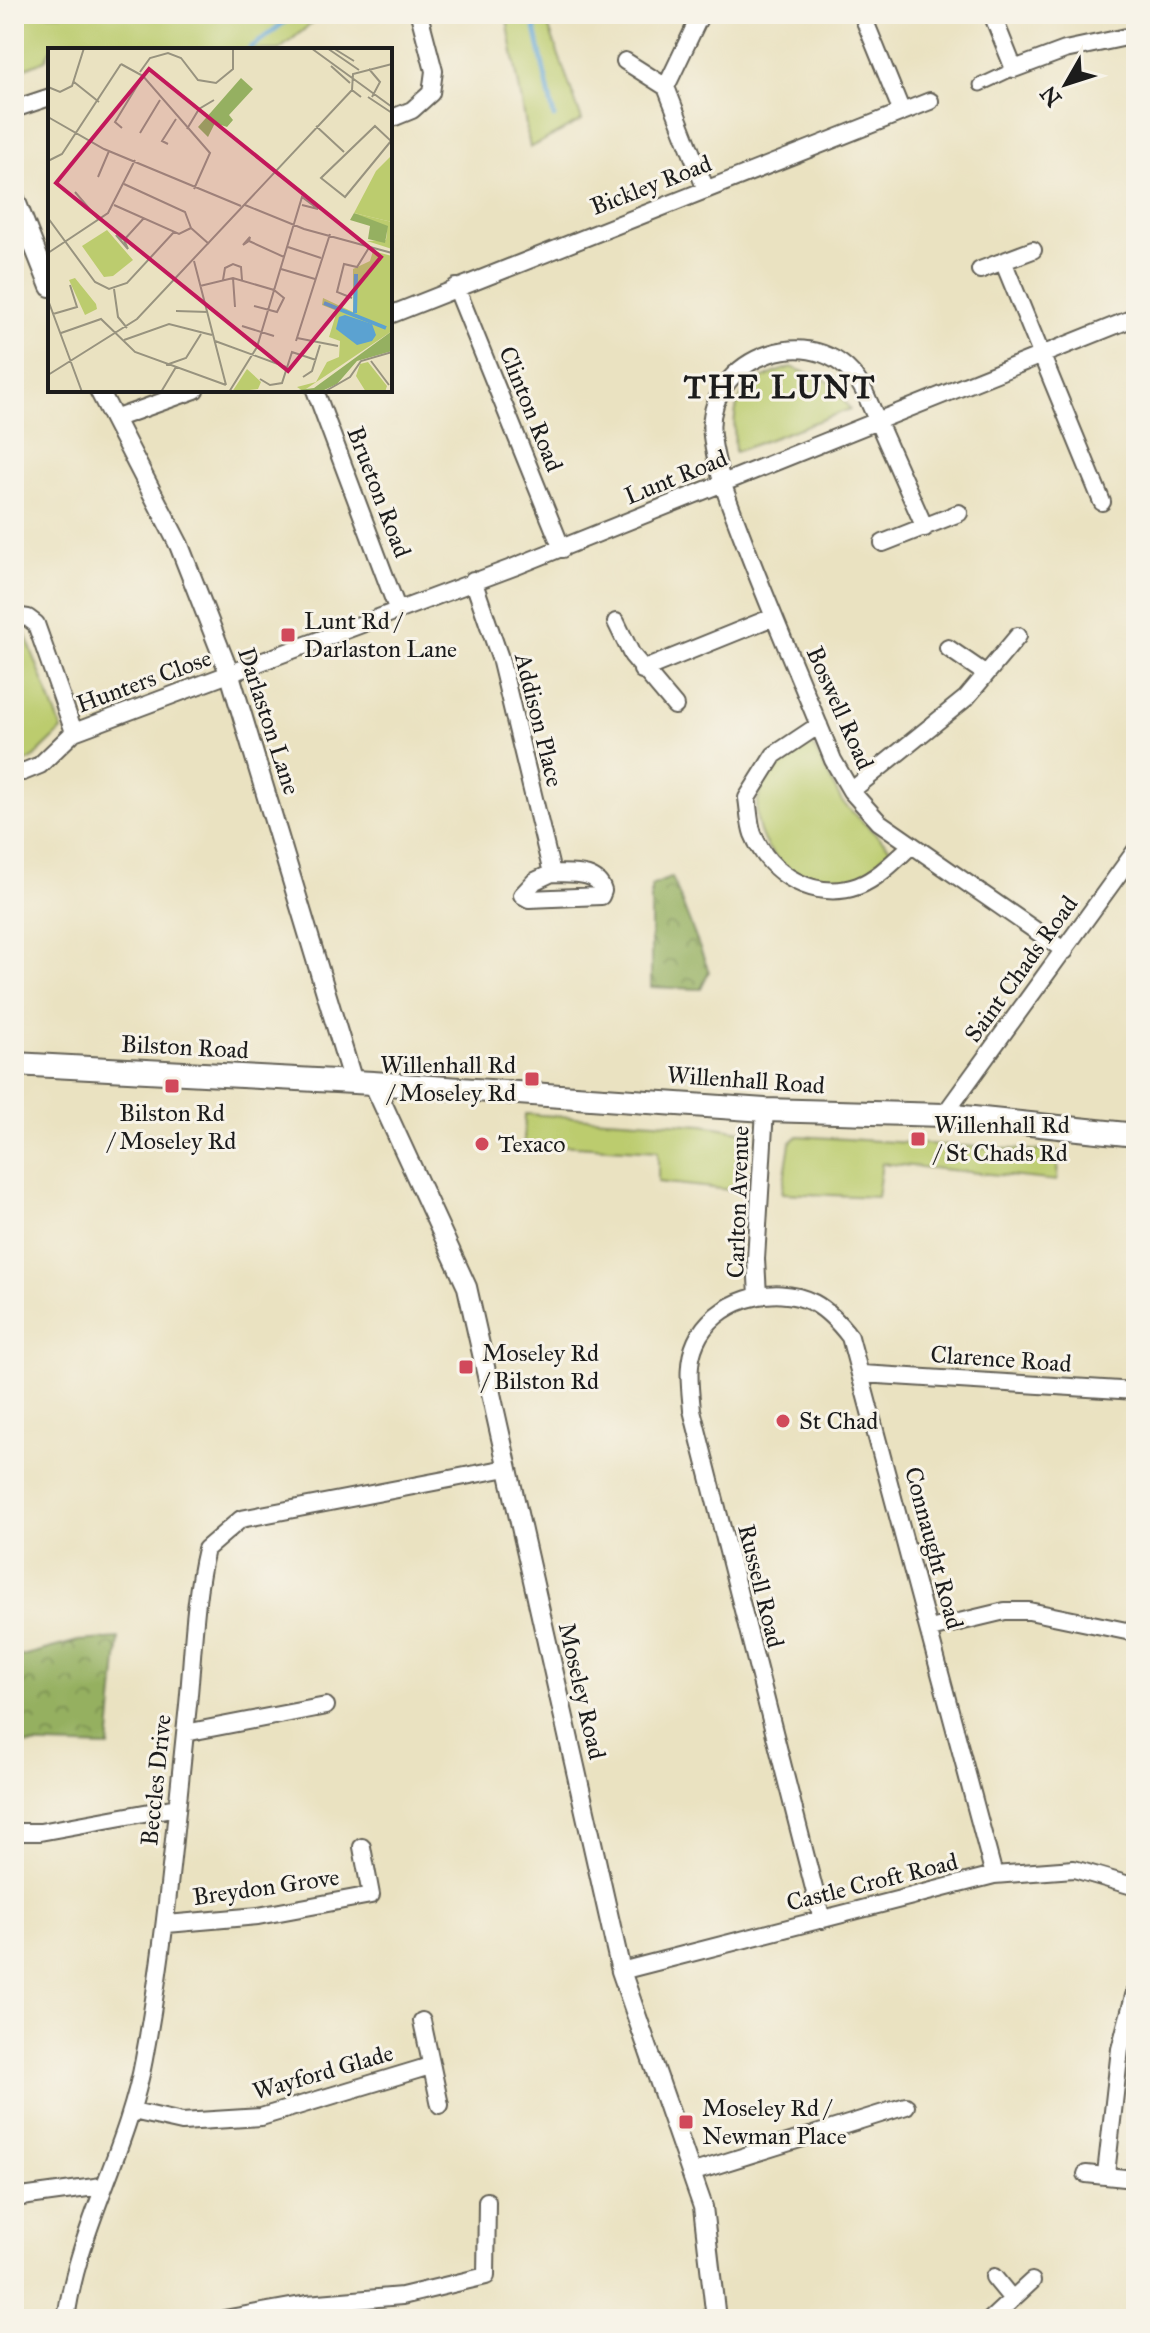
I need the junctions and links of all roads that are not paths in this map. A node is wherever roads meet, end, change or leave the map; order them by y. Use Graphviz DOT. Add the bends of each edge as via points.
graph roads {
  1 [pos="419,14"];
  2 [pos="862,14"];
  3 [pos="992,14"];
  4 [pos="699,18"];
  5 [pos="1136,35"];
  6 [pos="625,61"];
  7 [pos="1014,69"];
  8 [pos="980,85"];
  9 [pos="666,87"];
  10 [pos="48,98"];
  11 [pos="930,101"];
  12 [pos="14,109"];
  13 [pos="902,112"];
  14 [pos="392,118"];
  15 [pos="706,190"];
  16 [pos="14,196"];
  17 [pos="1033,250"];
  18 [pos="1003,261"];
  19 [pos="980,270"];
  20 [pos="48,282"];
  21 [pos="456,287"];
  22 [pos="392,314"];
  23 [pos="1136,317"];
  24 [pos="1040,357"];
  25 [pos="100,392"];
  26 [pos="189,392"];
  27 [pos="316,392"];
  28 [pos="114,419"];
  29 [pos="878,422"];
  30 [pos="723,485"];
  31 [pos="1102,502"];
  32 [pos="959,513"];
  33 [pos="925,528"];
  34 [pos="883,543"];
  35 [pos="562,549"];
  36 [pos="473,580"];
  37 [pos="398,611"];
  38 [pos="14,616"];
  39 [pos="773,617"];
  40 [pos="616,622"];
  41 [pos="1018,636"];
  42 [pos="948,648"];
  43 [pos="642,670"];
  44 [pos="986,674"];
  45 [pos="230,675"];
  46 [pos="675,706"];
  47 [pos="819,725"];
  48 [pos="74,732"];
  49 [pos="14,769"];
  50 [pos="851,791"];
  51 [pos="912,845"];
  52 [pos="1136,850"];
  53 [pos="552,873"];
  54 [pos="1065,951"];
  55 [pos="14,1064"];
  56 [pos="363,1082"];
  57 [pos="765,1110"];
  58 [pos="944,1115"];
  59 [pos="1136,1135"];
  60 [pos="758,1296"];
  61 [pos="862,1374"];
  62 [pos="1136,1391"];
  63 [pos="507,1468"];
  64 [pos="930,1629"];
  65 [pos="1136,1633"];
  66 [pos="326,1706"];
  67 [pos="185,1733"];
  68 [pos="177,1807"];
  69 [pos="14,1832"];
  70 [pos="362,1847"];
  71 [pos="994,1875"];
  72 [pos="1136,1887"];
  73 [pos="822,1920"];
  74 [pos="167,1924"];
  75 [pos="621,1971"];
  76 [pos="1136,1988"];
  77 [pos="422,2021"];
  78 [pos="430,2066"];
  79 [pos="440,2105"];
  80 [pos="906,2106"];
  81 [pos="133,2111"];
  82 [pos="694,2172"];
  83 [pos="1086,2174"];
  84 [pos="1106,2174"];
  85 [pos="1125,2178"];
  86 [pos="102,2186"];
  87 [pos="14,2198"];
  88 [pos="487,2201"];
  89 [pos="994,2277"];
  90 [pos="1032,2281"];
  91 [pos="1012,2299"];
  92 [pos="66,2319"];
  93 [pos="224,2319"];
  94 [pos="716,2319"];
  95 [pos="991,2319"];
  1 -- 14 [label="street" via="434,71 431,93"];
  2 -- 13 [label="street"];
  3 -- 7 [label="street"];
  4 -- 9 [label="street"];
  5 -- 7 [label="street" via="1065,50"];
  6 -- 9 [label="street"];
  7 -- 8 [label="street"];
  9 -- 15 [label="street"];
  10 -- 12 [label="street"];
  11 -- 13 [label="street, Bickley Road"];
  13 -- 15 [label="street, Bickley Road"];
  15 -- 21 [label="street, Bickley Road"];
  16 -- 20 [label="street"];
  17 -- 18 [label="street"];
  18 -- 19 [label="street"];
  18 -- 24 [label="street"];
  21 -- 22 [label="street, Bickley Road"];
  21 -- 35 [label="street, Clinton Road"];
  23 -- 24 [label="street, Lunt Road"];
  24 -- 29 [label="street, Lunt Road"];
  24 -- 31 [label="street"];
  25 -- 28 [label="street, Darlaston Lane"];
  26 -- 28 [label="street"];
  27 -- 37 [label="street, Brueton Road"];
  28 -- 45 [label="street, Darlaston Lane" via="179,545"];
  29 -- 30 [label="street, Lunt Road"];
  29 -- 30 [label="street, Boswell Road" via="856,373 843,361 796,348 752,362 726,384 713,415"];
  29 -- 33 [label="street, Boswell Road"];
  30 -- 35 [label="street, Lunt Road"];
  30 -- 39 [label="street, Boswell Road"];
  32 -- 33 [label="street"];
  33 -- 34 [label="street"];
  35 -- 36 [label="street, Lunt Road"];
  36 -- 37 [label="street, Lunt Road"];
  36 -- 53 [label="street, Addison Place" via="500,658"];
  37 -- 45 [label="street, Lunt Road"];
  38 -- 48 [label="street, Hunters Close" via="36,624"];
  39 -- 43 [label="street"];
  39 -- 47 [label="street, Boswell Road"];
  40 -- 43 [label="street"];
  41 -- 44 [label="street"];
  42 -- 44 [label="street"];
  43 -- 46 [label="street"];
  44 -- 50 [label="street" via="966,698"];
  45 -- 48 [label="street, Hunters Close"];
  45 -- 56 [label="street, Darlaston Lane"];
  47 -- 50 [label="street, Boswell Road"];
  47 -- 51 [label="street" via="774,755 747,798 753,834 772,862 803,886 833,891 875,877"];
  48 -- 49 [label="street, Hunters Close" via="40,765 23,772"];
  50 -- 51 [label="street, Boswell Road" via="879,822"];
  51 -- 54 [label="street, Boswell Road"];
  52 -- 54 [label="street, Saint Chads Road"];
  54 -- 58 [label="street, Saint Chads Road"];
  55 -- 56 [label="main road, Bilston Road"];
  56 -- 57 [label="main road, Willenhall Road"];
  56 -- 63 [label="street, Moseley Road" via="467,1287"];
  57 -- 58 [label="main road, Willenhall Road"];
  57 -- 60 [label="street, Carlton Avenue"];
  58 -- 59 [label="main road, Willenhall Road"];
  60 -- 61 [label="street, Connaught Road" via="799,1298 836,1319 850,1337"];
  60 -- 73 [label="street, Russell Road" via="737,1301 720,1313 696,1342 689,1364 692,1410"];
  61 -- 62 [label="street, Clarence Road"];
  61 -- 64 [label="street, Connaught Road"];
  63 -- 67 [label="street, Beccles Drive" via="241,1519 228,1527 206,1549 203,1562"];
  63 -- 75 [label="street, Moseley Road"];
  64 -- 65 [label="street" via="1005,1611 1029,1611"];
  64 -- 71 [label="street, Connaught Road"];
  66 -- 67 [label="street"];
  67 -- 68 [label="street, Beccles Drive"];
  68 -- 69 [label="street"];
  68 -- 74 [label="street, Beccles Drive"];
  70 -- 74 [label="street, Breydon Grove" via="371,1895 258,1916"];
  71 -- 72 [label="street, Castle Croft Road" via="1074,1869"];
  71 -- 73 [label="street, Castle Croft Road"];
  73 -- 75 [label="street, Castle Croft Road"];
  74 -- 81 [label="street, Beccles Drive"];
  75 -- 82 [label="street, Moseley Road"];
  76 -- 84 [label="street" via="1120,2049"];
  77 -- 78 [label="street, Wayford Glade"];
  78 -- 79 [label="street, Wayford Glade"];
  78 -- 81 [label="street, Wayford Glade" via="261,2117 182,2122"];
  80 -- 82 [label="street"];
  81 -- 86 [label="street, Beccles Drive"];
  82 -- 94 [label="street, Moseley Road"];
  83 -- 84 [label="street"];
  84 -- 85 [label="street"];
  86 -- 87 [label="street"];
  86 -- 92 [label="street, Beccles Drive" via="73,2274"];
  88 -- 93 [label="street" via="486,2276 402,2296 307,2304"];
  89 -- 91 [label="street"];
  90 -- 91 [label="street"];
  91 -- 95 [label="street"];
}
